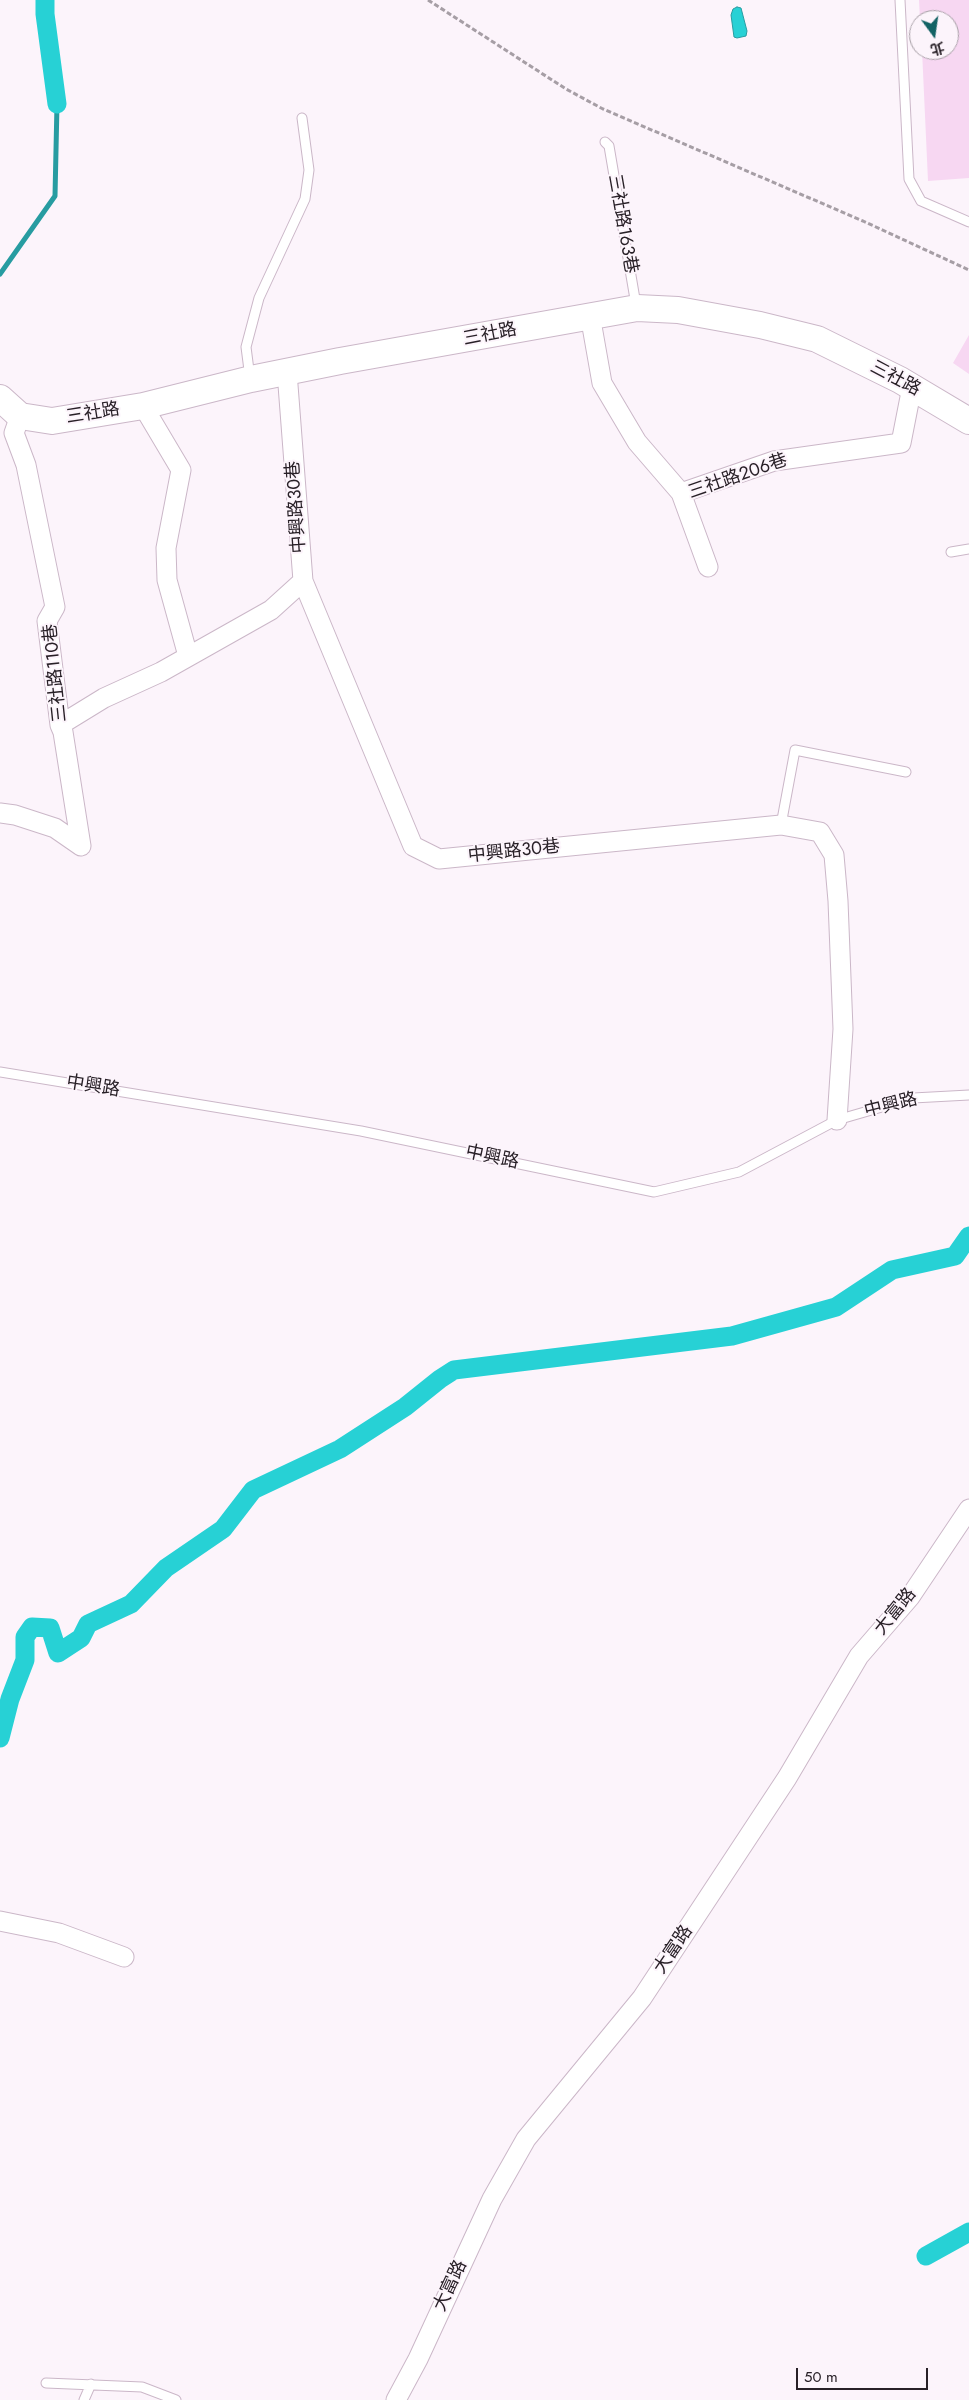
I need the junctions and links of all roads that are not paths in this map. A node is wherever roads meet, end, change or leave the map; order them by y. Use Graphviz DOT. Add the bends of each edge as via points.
graph roads {
  1 [pos="900,0"];
  2 [pos="302,118"];
  3 [pos="605,142"];
  4 [pos="969,222"];
  5 [pos="637,308"];
  6 [pos="590,315"];
  7 [pos="287,372"];
  8 [pos="251,379"];
  9 [pos="912,387"];
  10 [pos="0,398"];
  11 [pos="143,406"];
  12 [pos="20,416"];
  13 [pos="969,421"];
  14 [pos="681,493"];
  15 [pos="969,550"];
  16 [pos="951,552"];
  17 [pos="708,567"];
  18 [pos="302,581"];
  19 [pos="188,656"];
  20 [pos="60,725"];
  21 [pos="906,772"];
  22 [pos="0,813"];
  23 [pos="781,825"];
  24 [pos="0,1072"];
  25 [pos="969,1095"];
  26 [pos="837,1120"];
  27 [pos="969,1509"];
  28 [pos="0,1921"];
  29 [pos="124,1957"];
  30 [pos="46,2383"];
  31 [pos="91,2384"];
  32 [pos="84,2400"];
  33 [pos="176,2400"];
  34 [pos="396,2400"];
  1 -- 4 [label="lane" via="909,179 920,201"];
  2 -- 8 [label="lane" via="309,170 305,199 259,298 246,347"];
  3 -- 5 [label="lane, 三社路163巷" via="609,146"];
  5 -- 6 [label="street, 三社路"];
  5 -- 9 [label="street, 三社路" via="678,310 816,339"];
  6 -- 7 [label="street, 三社路"];
  6 -- 14 [label="street" via="602,382 637,442"];
  7 -- 8 [label="street, 三社路"];
  7 -- 18 [label="street, 中興路30巷"];
  8 -- 11 [label="street, 三社路"];
  9 -- 13 [label="street, 三社路"];
  9 -- 14 [label="street, 三社路206巷" via="901,443 774,461"];
  10 -- 12 [label="street"];
  11 -- 12 [label="street, 三社路" via="52,421"];
  11 -- 19 [label="street" via="182,470 166,548 167,580"];
  12 -- 20 [label="street, 三社路110巷" via="14,433 26,465 55,607 47,621"];
  14 -- 17 [label="street, 三社路206巷"];
  15 -- 16 [label="lane"];
  18 -- 19 [label="street" via="271,610"];
  18 -- 23 [label="street, 中興路30巷" via="413,846 439,859"];
  19 -- 20 [label="street" via="104,698"];
  20 -- 22 [label="street, 三社路110巷" via="81,846 55,828"];
  21 -- 23 [label="lane" via="795,750"];
  23 -- 26 [label="street, 中興路30巷" via="820,832 834,855 843,1029"];
  24 -- 26 [label="lane, 中興路" via="362,1131 654,1192 739,1172"];
  25 -- 26 [label="lane, 中興路" via="914,1098"];
  27 -- 34 [label="street, 大富路" via="910,1597 859,1656 787,1778 642,1998 526,2139 492,2199"];
  28 -- 29 [label="street" via="60,1933"];
  30 -- 31 [label="lane"];
  31 -- 32 [label="lane"];
  31 -- 33 [label="lane" via="142,2387"];
}
